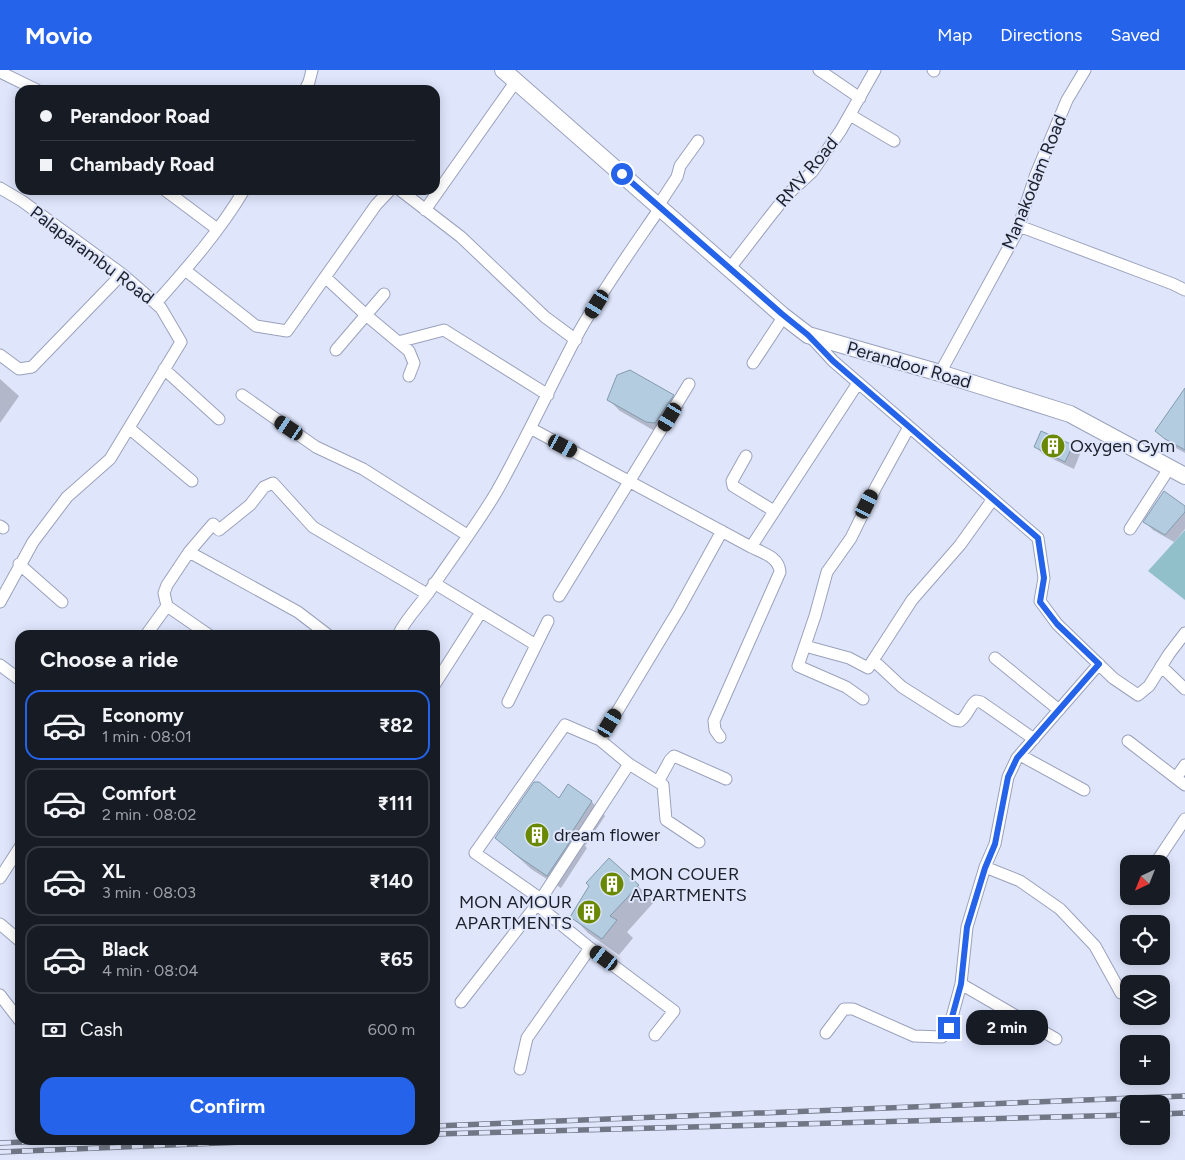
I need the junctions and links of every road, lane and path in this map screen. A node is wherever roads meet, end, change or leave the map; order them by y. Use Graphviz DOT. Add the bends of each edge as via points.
graph roads {
  1 [pos="312,70"];
  2 [pos="503,70"];
  3 [pos="819,70"];
  4 [pos="875,70"];
  5 [pos="1085,70"];
  6 [pos="0,72"];
  7 [pos="516,81"];
  8 [pos="27,85"];
  9 [pos="308,85"];
  10 [pos="860,98"];
  11 [pos="850,115"];
  12 [pos="698,141"];
  13 [pos="894,141"];
  14 [pos="0,188"];
  15 [pos="440,189"];
  16 [pos="171,195"];
  17 [pos="241,195"];
  18 [pos="385,195"];
  19 [pos="406,195"];
  20 [pos="436,195"];
  21 [pos="659,207"];
  22 [pos="425,210"];
  23 [pos="1019,226"];
  24 [pos="217,229"];
  25 [pos="730,268"];
  26 [pos="185,270"];
  27 [pos="122,274"];
  28 [pos="325,277"];
  29 [pos="1185,290"];
  30 [pos="384,294"];
  31 [pos="156,304"];
  32 [pos="366,315"];
  33 [pos="784,316"];
  34 [pos="808,335"];
  35 [pos="576,340"];
  36 [pos="398,342"];
  37 [pos="336,350"];
  38 [pos="0,355"];
  39 [pos="754,363"];
  40 [pos="164,370"];
  41 [pos="940,373"];
  42 [pos="409,376"];
  43 [pos="858,382"];
  44 [pos="689,384"];
  45 [pos="242,395"];
  46 [pos="548,395"];
  47 [pos="219,419"];
  48 [pos="909,427"];
  49 [pos="129,428"];
  50 [pos="530,428"];
  51 [pos="746,456"];
  52 [pos="1170,467"];
  53 [pos="1185,476"];
  54 [pos="192,481"];
  55 [pos="630,482"];
  56 [pos="993,499"];
  57 [pos="774,511"];
  58 [pos="1130,529"];
  59 [pos="722,531"];
  60 [pos="467,535"];
  61 [pos="751,547"];
  62 [pos="189,552"];
  63 [pos="20,564"];
  64 [pos="434,583"];
  65 [pos="427,594"];
  66 [pos="559,596"];
  67 [pos="0,602"];
  68 [pos="62,602"];
  69 [pos="167,606"];
  70 [pos="481,612"];
  71 [pos="548,621"];
  72 [pos="150,630"];
  73 [pos="202,630"];
  74 [pos="321,630"];
  75 [pos="400,630"];
  76 [pos="1185,633"];
  77 [pos="536,646"];
  78 [pos="805,646"];
  79 [pos="995,658"];
  80 [pos="873,660"];
  81 [pos="1099,664"];
  82 [pos="0,666"];
  83 [pos="1161,666"];
  84 [pos="15,676"];
  85 [pos="440,676"];
  86 [pos="1185,689"];
  87 [pos="863,699"];
  88 [pos="508,702"];
  89 [pos="1059,710"];
  90 [pos="720,737"];
  91 [pos="1034,739"];
  92 [pos="600,740"];
  93 [pos="1128,741"];
  94 [pos="1020,755"];
  95 [pos="629,764"];
  96 [pos="1185,765"];
  97 [pos="726,779"];
  98 [pos="658,782"];
  99 [pos="1181,782"];
  100 [pos="1084,790"];
  101 [pos="1185,819"];
  102 [pos="699,842"];
  103 [pos="15,854"];
  104 [pos="1161,855"];
  105 [pos="985,868"];
  106 [pos="0,878"];
  107 [pos="538,902"];
  108 [pos="0,924"];
  109 [pos="15,937"];
  110 [pos="590,948"];
  111 [pos="961,984"];
  112 [pos="1120,991"];
  113 [pos="0,995"];
  114 [pos="461,1002"];
  115 [pos="15,1014"];
  116 [pos="826,1033"];
  117 [pos="655,1036"];
  118 [pos="1056,1039"];
  119 [pos="520,1070"];
  1 -- 9 [label="street"];
  2 -- 7 [label="main road, Perandoor Road"];
  3 -- 10 [label="street"];
  4 -- 10 [label="street, RMV Road"];
  5 -- 23 [label="street, Manakodam Road" via="1067,100 1036,174"];
  6 -- 8 [label="street"];
  7 -- 15 [label="street"];
  7 -- 21 [label="main road, Perandoor Road"];
  10 -- 11 [label="street, RMV Road"];
  11 -- 13 [label="street"];
  11 -- 25 [label="street, RMV Road" via="812,172 787,195"];
  12 -- 21 [label="street" via="680,166"];
  14 -- 27 [label="street, Palaparambu Road"];
  16 -- 24 [label="street"];
  17 -- 24 [label="street"];
  18 -- 28 [label="street"];
  19 -- 22 [label="street"];
  20 -- 22 [label="street"];
  21 -- 25 [label="main road, Perandoor Road"];
  21 -- 35 [label="street"];
  22 -- 35 [label="street" via="461,237 545,317"];
  23 -- 29 [label="street"];
  23 -- 41 [label="street, Manakodam Road"];
  24 -- 26 [label="street"];
  25 -- 33 [label="main road, Perandoor Road"];
  26 -- 28 [label="street" via="256,326 287,331"];
  26 -- 31 [label="street"];
  27 -- 31 [label="street, Palaparambu Road"];
  27 -- 38 [label="street" via="32,367 20,369"];
  28 -- 32 [label="street"];
  30 -- 32 [label="street"];
  31 -- 40 [label="street, Palaparambu Road" via="181,342"];
  32 -- 36 [label="street"];
  32 -- 37 [label="street"];
  33 -- 34 [label="main road, Perandoor Road"];
  33 -- 39 [label="street"];
  34 -- 41 [label="main road, Perandoor Road"];
  34 -- 43 [label="street"];
  35 -- 46 [label="street"];
  36 -- 42 [label="street" via="410,351 414,363"];
  36 -- 46 [label="street" via="444,330"];
  40 -- 47 [label="street"];
  40 -- 49 [label="street, Palaparambu Road"];
  41 -- 52 [label="main road, Perandoor Road" via="1070,414"];
  43 -- 48 [label="street"];
  43 -- 57 [label="street"];
  44 -- 55 [label="street"];
  45 -- 60 [label="street" via="316,447 363,469"];
  46 -- 50 [label="street"];
  48 -- 56 [label="street"];
  48 -- 78 [label="street" via="851,538 827,572"];
  49 -- 54 [label="street"];
  49 -- 63 [label="street, Palaparambu Road" via="110,458 67,497"];
  50 -- 55 [label="street"];
  50 -- 60 [label="street" via="496,492"];
  51 -- 57 [label="street" via="732,481 733,486"];
  52 -- 53 [label="main road, Perandoor Road"];
  52 -- 58 [label="street"];
  55 -- 59 [label="street"];
  55 -- 66 [label="street"];
  56 -- 80 [label="street" via="960,545 912,600"];
  56 -- 81 [label="street" via="1038,538 1044,578 1040,602 1057,624"];
  57 -- 61 [label="street"];
  59 -- 61 [label="street"];
  59 -- 92 [label="street"];
  60 -- 64 [label="street"];
  61 -- 90 [label="street" via="776,560 780,572 714,720"];
  62 -- 65 [label="street" via="213,524 219,530 250,505 264,487 273,483 313,527"];
  62 -- 69 [label="street" via="167,585 164,593"];
  62 -- 74 [label="street" via="298,612"];
  63 -- 67 [label="street, Palaparambu Road"];
  63 -- 68 [label="street"];
  64 -- 65 [label="street"];
  64 -- 70 [label="street"];
  65 -- 75 [label="street"];
  69 -- 72 [label="street"];
  69 -- 73 [label="street"];
  70 -- 77 [label="street"];
  70 -- 85 [label="street"];
  71 -- 77 [label="street"];
  76 -- 83 [label="street"];
  77 -- 88 [label="street"];
  78 -- 80 [label="street" via="849,658 868,668"];
  78 -- 87 [label="street" via="798,666 846,687"];
  79 -- 89 [label="street"];
  80 -- 91 [label="street" via="902,687 954,720 964,718 972,703 981,702"];
  81 -- 83 [label="street" via="1138,695 1149,686"];
  81 -- 89 [label="street"];
  82 -- 84 [label="street"];
  83 -- 86 [label="street"];
  89 -- 91 [label="street"];
  91 -- 94 [label="street"];
  92 -- 95 [label="street"];
  92 -- 107 [label="street" via="565,724 475,854"];
  93 -- 99 [label="street"];
  94 -- 100 [label="street"];
  94 -- 105 [label="street" via="1008,777 995,844"];
  95 -- 98 [label="street"];
  95 -- 107 [label="street"];
  96 -- 99 [label="street"];
  97 -- 98 [label="street" via="674,756"];
  98 -- 102 [label="street" via="663,786 666,820"];
  101 -- 104 [label="street"];
  103 -- 106 [label="street"];
  105 -- 111 [label="street" via="967,927"];
  105 -- 112 [label="street" via="1020,881 1060,909 1095,946"];
  107 -- 110 [label="street"];
  107 -- 114 [label="street"];
  108 -- 109 [label="street"];
  110 -- 117 [label="street" via="674,1010"];
  110 -- 119 [label="street" via="527,1038"];
  111 -- 116 [label="street" via="949,1028 942,1037 914,1036 853,1009 844,1009"];
  111 -- 118 [label="street"];
  113 -- 115 [label="street"];
}
